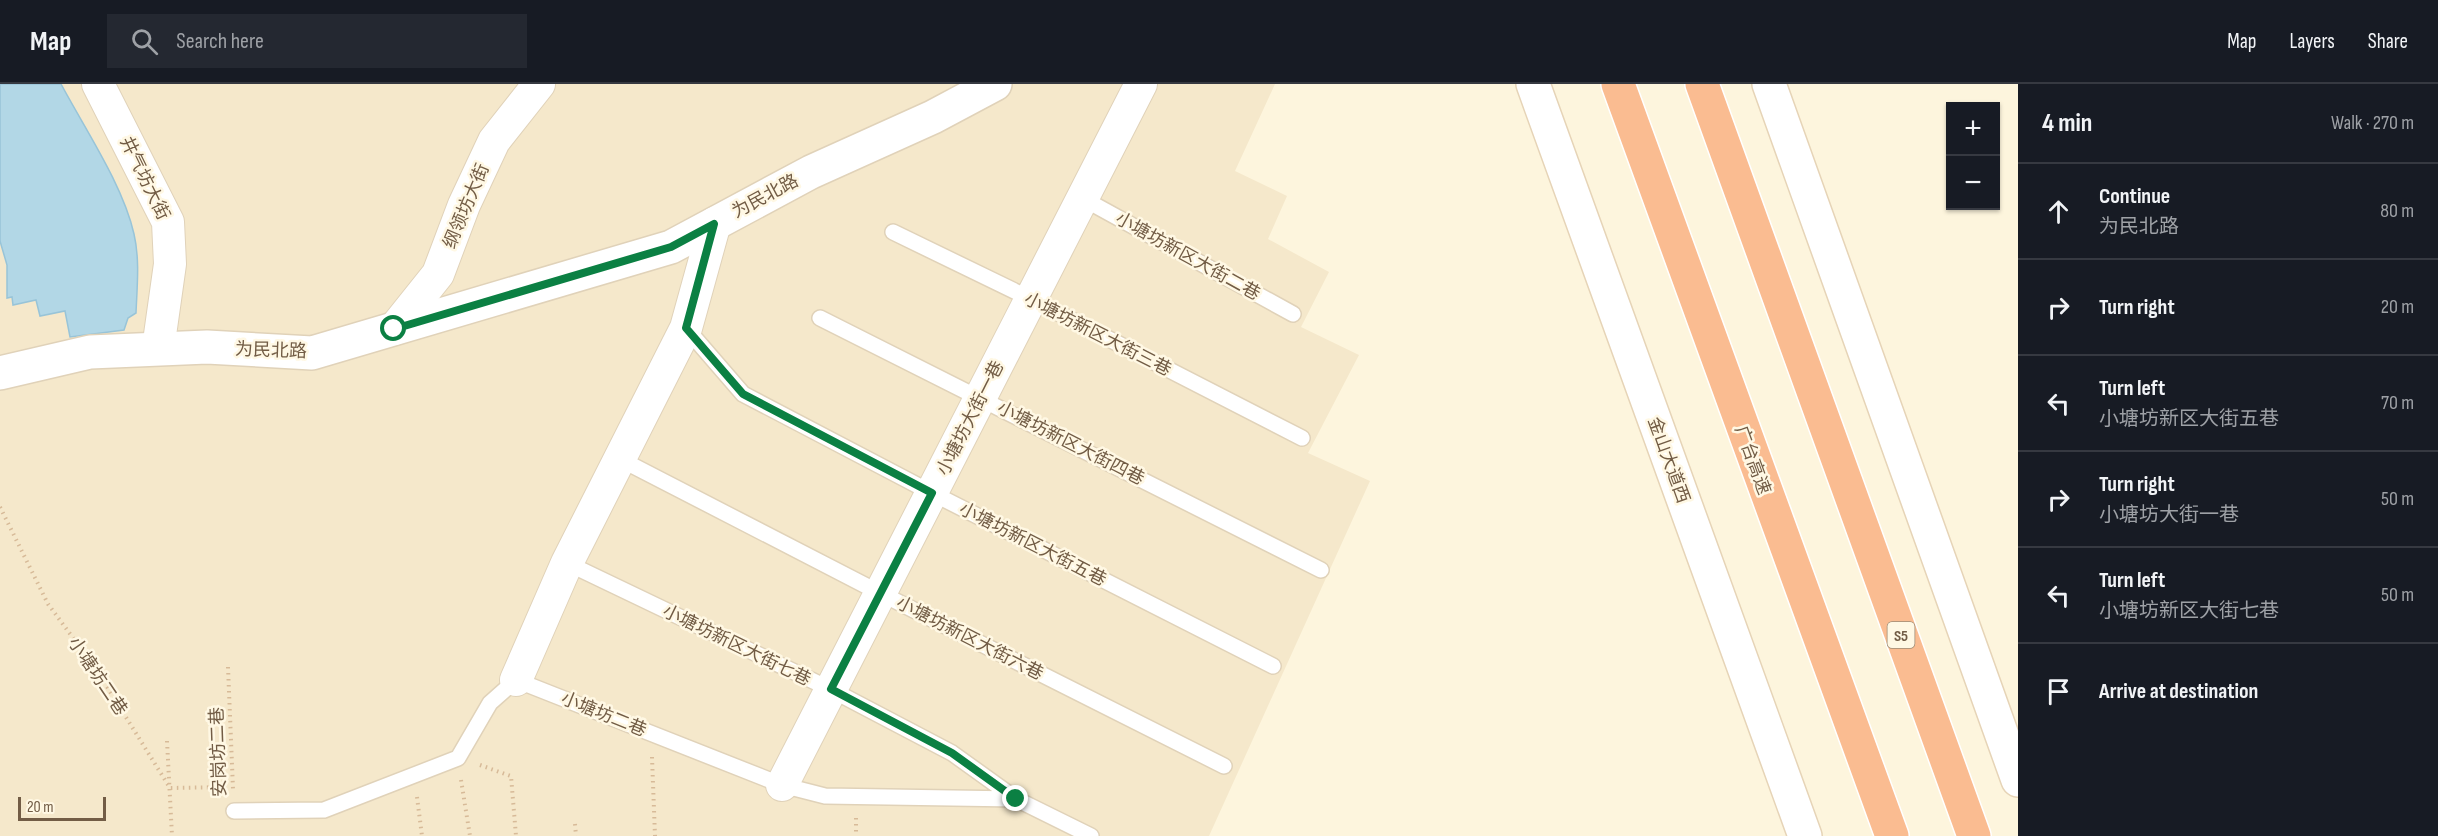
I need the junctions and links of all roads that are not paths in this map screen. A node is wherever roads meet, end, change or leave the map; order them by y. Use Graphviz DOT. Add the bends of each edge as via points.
graph roads {
  1 [pos="98,84"];
  2 [pos="539,84"];
  3 [pos="995,84"];
  4 [pos="1141,84"];
  5 [pos="1533,84"];
  6 [pos="1618,84"];
  7 [pos="1702,84"];
  8 [pos="1769,84"];
  9 [pos="1082,198"];
  10 [pos="714,224"];
  11 [pos="893,232"];
  12 [pos="1031,299"];
  13 [pos="1293,314"];
  14 [pos="820,318"];
  15 [pos="686,328"];
  16 [pos="394,329"];
  17 [pos="158,349"];
  18 [pos="0,373"];
  19 [pos="980,397"];
  20 [pos="1302,438"];
  21 [pos="620,459"];
  22 [pos="932,493"];
  23 [pos="567,564"];
  24 [pos="1321,570"];
  25 [pos="880,593"];
  26 [pos="1273,666"];
  27 [pos="516,680"];
  28 [pos="831,689"];
  29 [pos="1224,766"];
  30 [pos="2018,780"];
  31 [pos="782,785"];
  32 [pos="1016,799"];
  33 [pos="234,811"];
  34 [pos="1091,836"];
  35 [pos="1805,836"];
  36 [pos="1892,836"];
  37 [pos="1974,836"];
  1 -- 17 [label="street, 井气坊大街" via="168,222 170,264"];
  2 -- 16 [label="street, 纲领坊大街" via="494,141 438,274"];
  3 -- 10 [label="main road, 为民北路" via="933,117 811,172"];
  4 -- 9 [label="street, 小塘坊大街一巷"];
  5 -- 35 [label="main road, 金山大道西"];
  6 -- 36 [label="highway, 广台高速"];
  7 -- 37 [label="highway, S5"];
  8 -- 30 [label="main road"];
  9 -- 12 [label="street, 小塘坊大街一巷"];
  9 -- 13 [label="lane, 小塘坊新区大街二巷"];
  10 -- 15 [label="street"];
  10 -- 16 [label="main road, 为民北路" via="671,247"];
  11 -- 12 [label="lane, 小塘坊新区大街三巷"];
  12 -- 19 [label="street, 小塘坊大街一巷"];
  12 -- 20 [label="lane, 小塘坊新区大街三巷"];
  14 -- 19 [label="lane, 小塘坊新区大街四巷"];
  15 -- 21 [label="street"];
  15 -- 22 [label="lane, 小塘坊新区大街五巷" via="743,394"];
  16 -- 17 [label="main road, 为民北路" via="312,353 207,346"];
  17 -- 18 [label="main road, 为民北路" via="90,352"];
  19 -- 22 [label="street, 小塘坊大街一巷"];
  19 -- 24 [label="lane, 小塘坊新区大街四巷"];
  21 -- 23 [label="street"];
  21 -- 25 [label="lane, 小塘坊新区大街六巷"];
  22 -- 25 [label="street, 小塘坊大街一巷"];
  22 -- 26 [label="lane, 小塘坊新区大街五巷"];
  23 -- 27 [label="street"];
  23 -- 28 [label="lane, 小塘坊新区大街七巷"];
  25 -- 28 [label="street, 小塘坊大街一巷"];
  25 -- 29 [label="lane, 小塘坊新区大街六巷"];
  27 -- 31 [label="lane, 小塘坊二巷"];
  27 -- 33 [label="lane" via="490,703 458,758 324,810"];
  28 -- 31 [label="street, 小塘坊大街一巷"];
  28 -- 32 [label="lane, 小塘坊新区大街七巷" via="952,753"];
  31 -- 32 [label="lane, 小塘坊二巷" via="825,796"];
  32 -- 34 [label="lane, 小塘坊新区大街七巷"];
}
